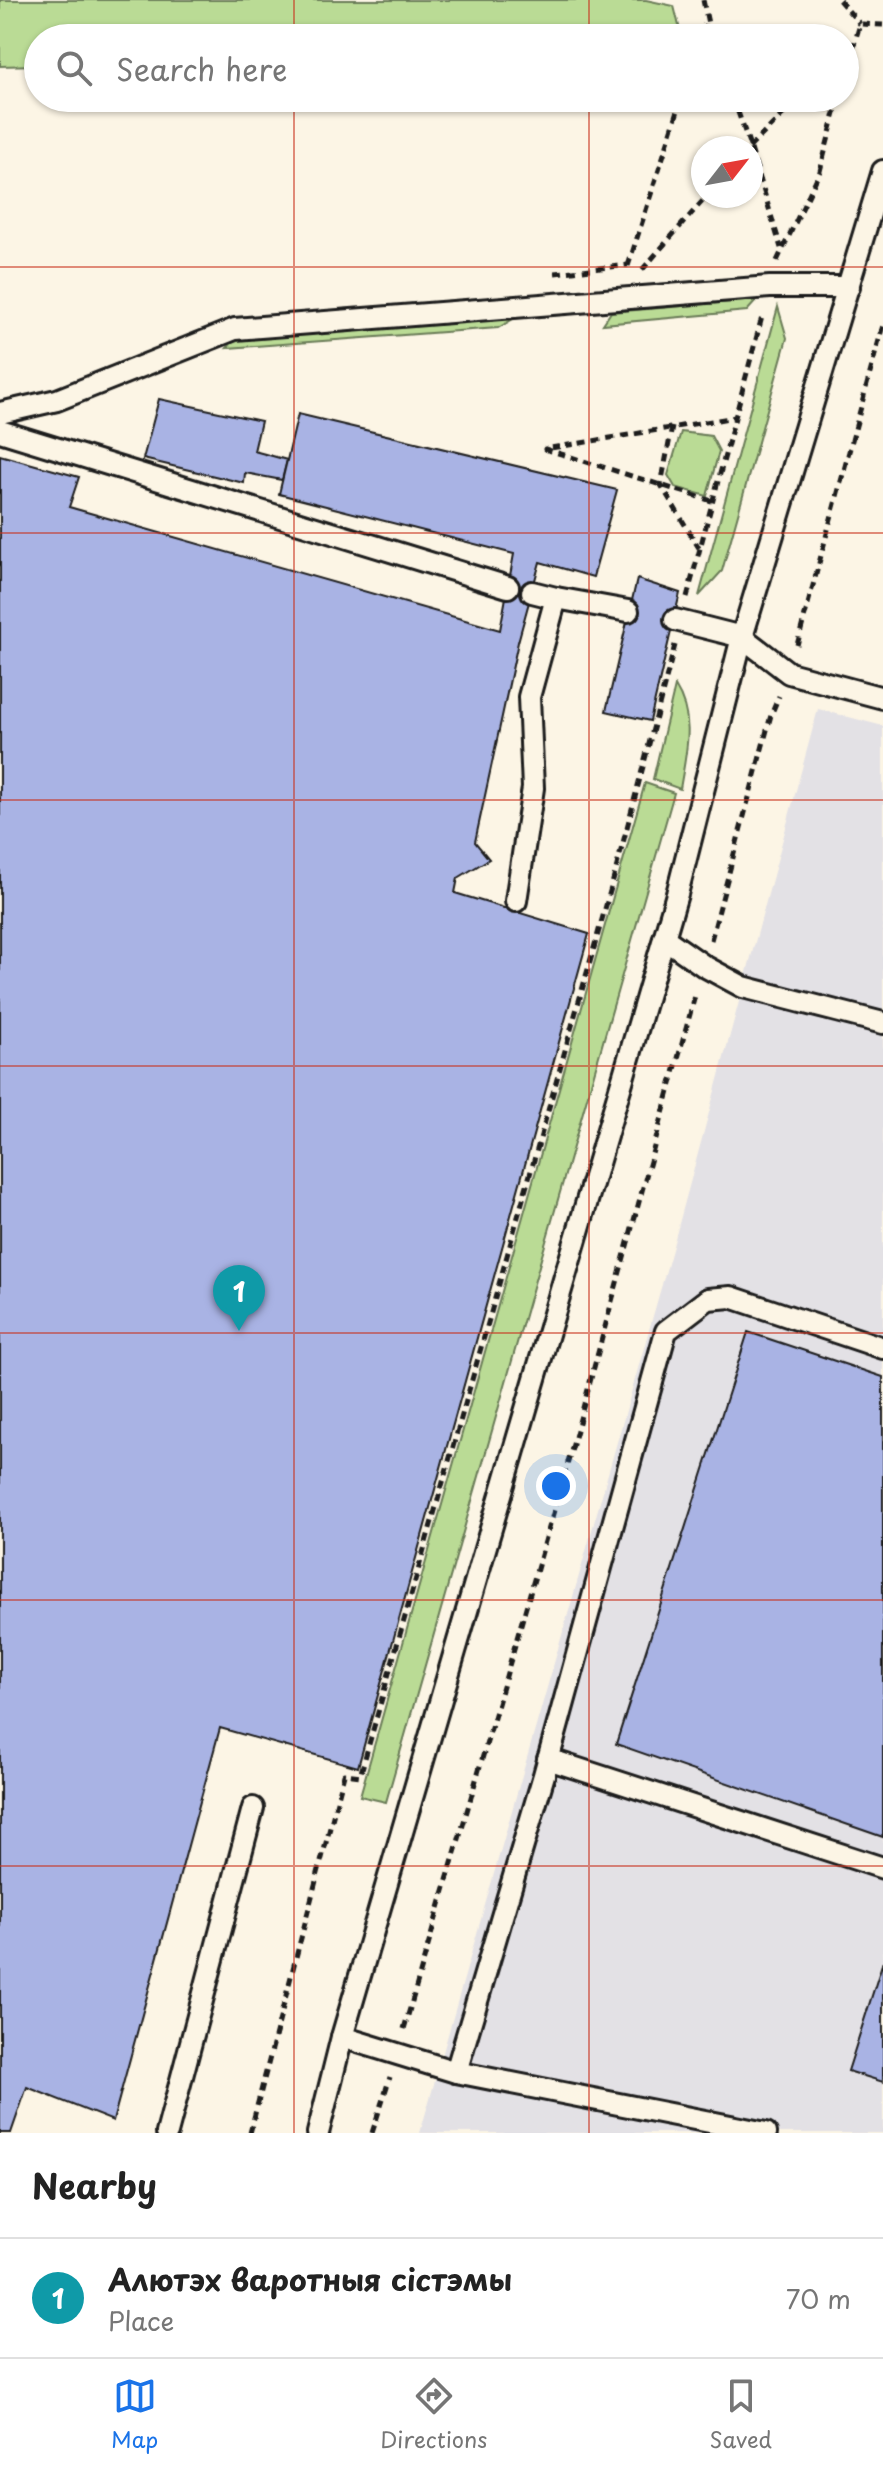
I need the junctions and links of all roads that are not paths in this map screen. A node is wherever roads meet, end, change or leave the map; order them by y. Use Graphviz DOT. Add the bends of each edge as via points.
graph roads {
  1 [pos="883,171"];
  2 [pos="849,287"];
  3 [pos="0,413"];
  4 [pos="0,431"];
  5 [pos="508,587"];
  6 [pos="532,592"];
  7 [pos="556,598"];
  8 [pos="628,611"];
  9 [pos="678,621"];
  10 [pos="742,637"];
  11 [pos="883,698"];
  12 [pos="516,901"];
  13 [pos="664,938"];
  14 [pos="883,1023"];
  15 [pos="883,1348"];
  16 [pos="548,1759"];
  17 [pos="253,1808"];
  18 [pos="883,1868"];
  19 [pos="342,2037"];
  20 [pos="456,2072"];
  21 [pos="167,2133"];
  22 [pos="318,2133"];
  23 [pos="766,2133"];
  1 -- 2 [label="lane"];
  2 -- 3 [label="lane" via="770,287 235,329 57,400"];
  2 -- 10 [label="lane"];
  4 -- 5 [label="lane"];
  6 -- 7 [label="lane"];
  7 -- 8 [label="lane"];
  7 -- 12 [label="lane" via="529,697 533,788"];
  9 -- 10 [label="lane"];
  10 -- 11 [label="lane" via="789,673"];
  10 -- 13 [label="lane"];
  13 -- 14 [label="lane" via="743,987"];
  13 -- 19 [label="lane"];
  15 -- 16 [label="lane" via="731,1297 708,1299 666,1331"];
  16 -- 18 [label="lane"];
  16 -- 20 [label="lane"];
  17 -- 21 [label="lane"];
  19 -- 20 [label="lane"];
  19 -- 22 [label="lane"];
  20 -- 23 [label="lane"];
}
